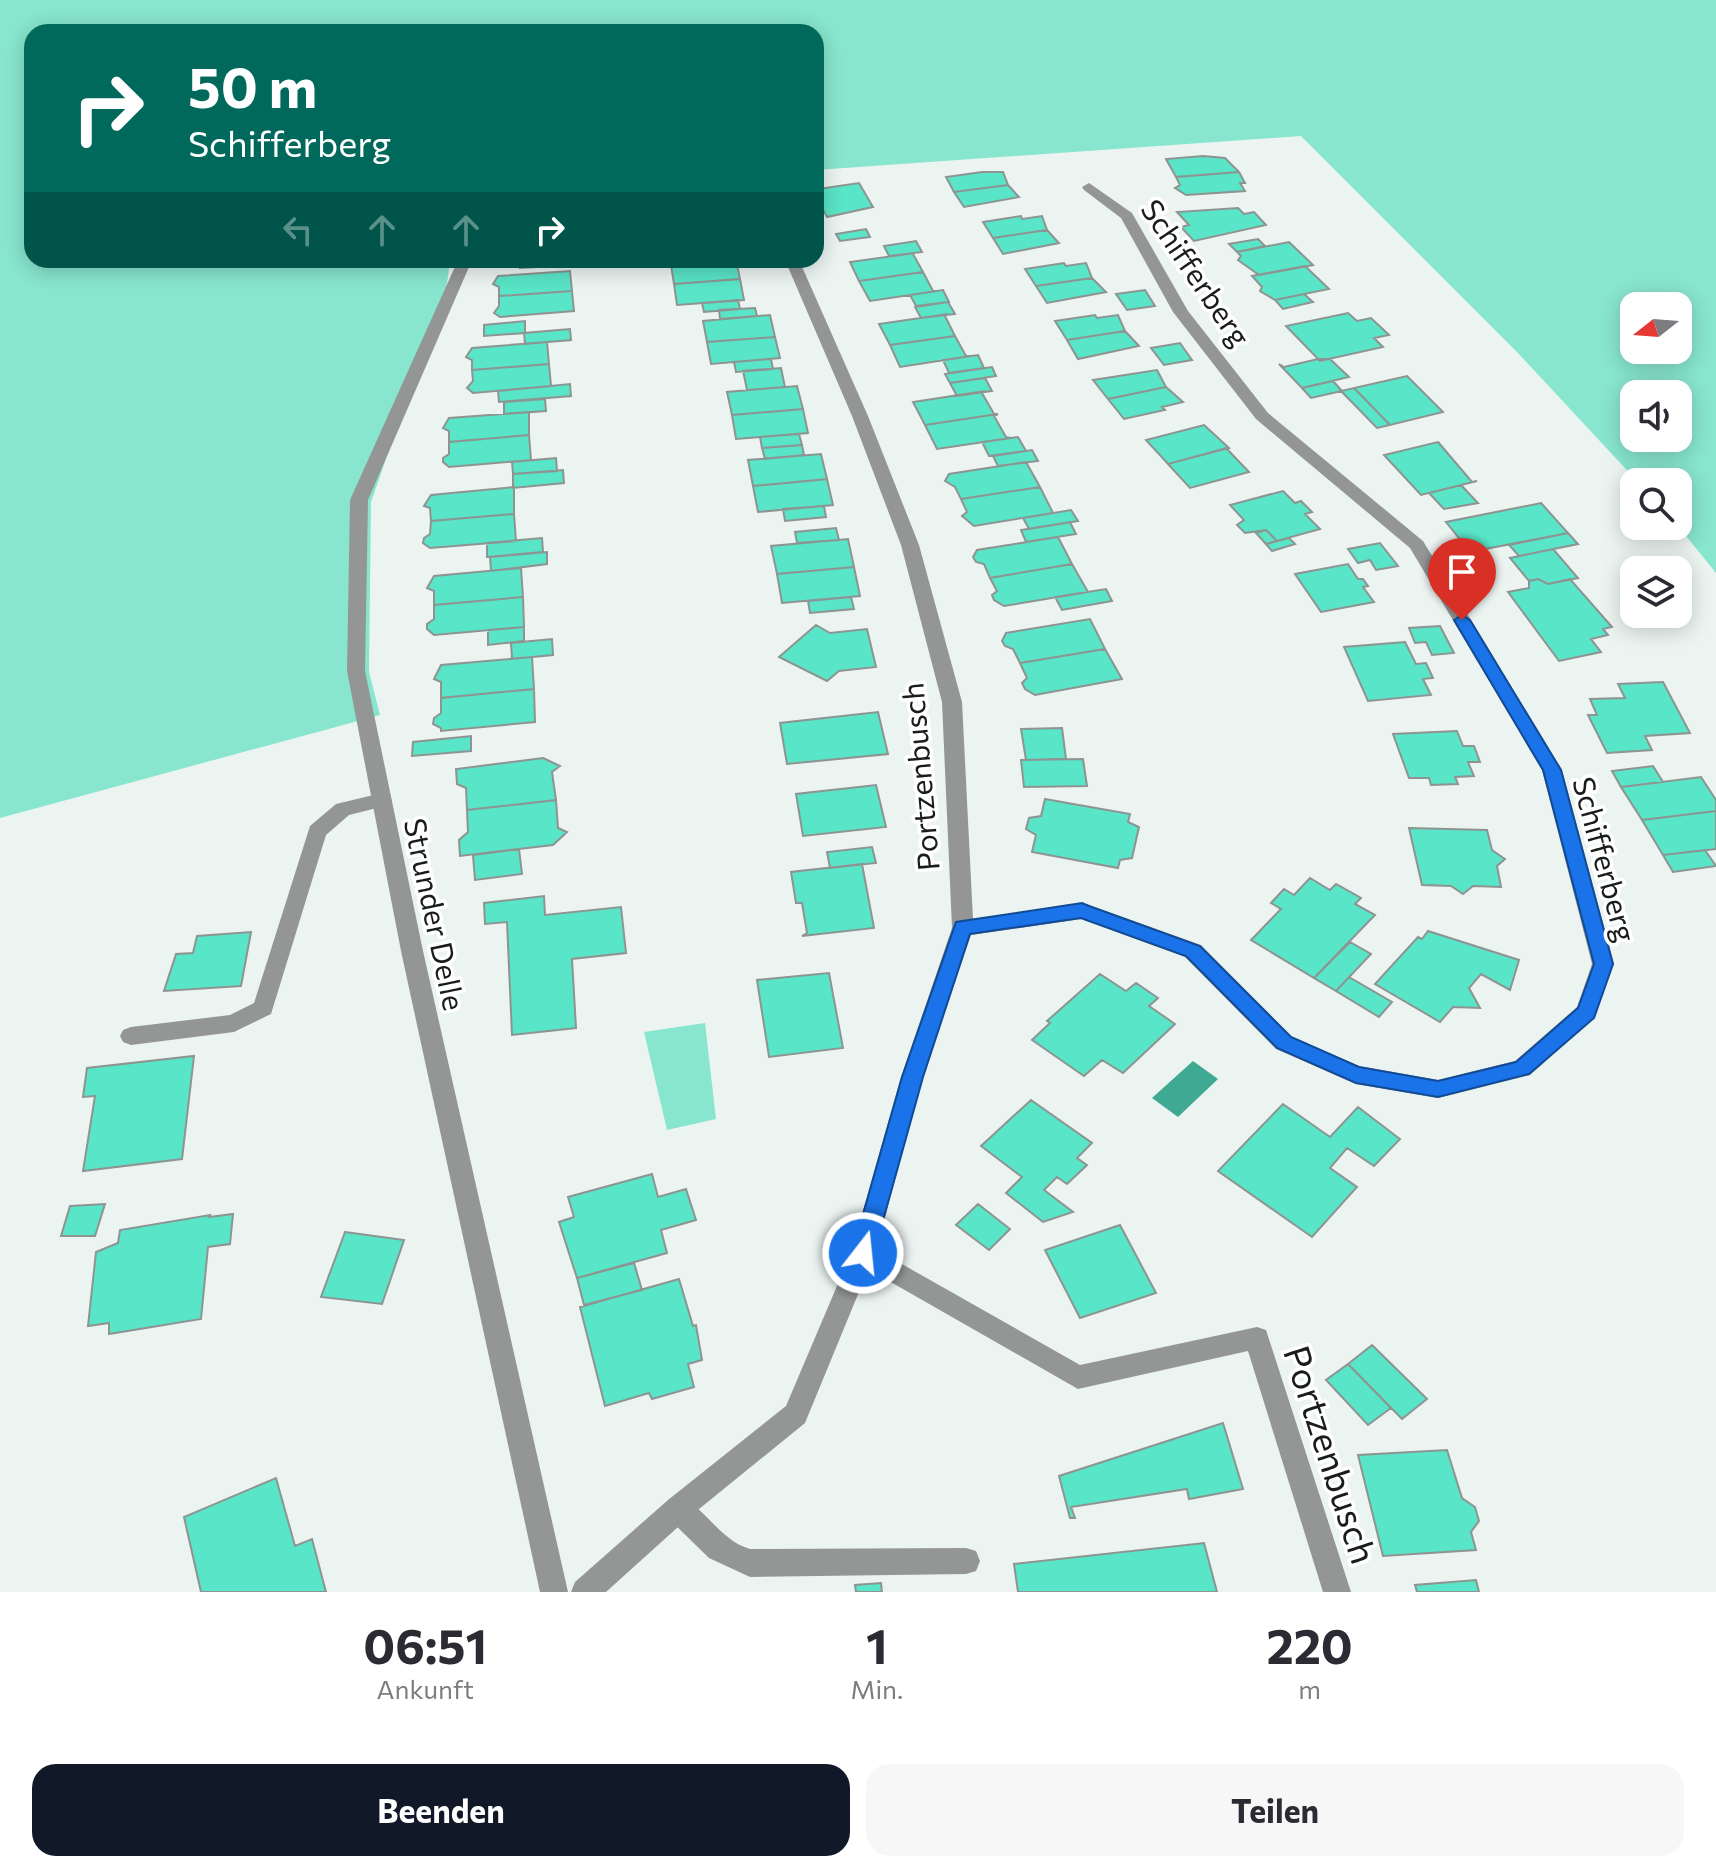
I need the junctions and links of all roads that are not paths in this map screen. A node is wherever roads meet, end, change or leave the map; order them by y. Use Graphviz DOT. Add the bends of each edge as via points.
graph roads {
  1 [pos="1089,187"];
  2 [pos="461,268"];
  3 [pos="795,268"];
  4 [pos="382,800"];
  5 [pos="963,928"];
  6 [pos="131,1036"];
  7 [pos="863,1253"];
  8 [pos="678,1509"];
  9 [pos="966,1561"];
  10 [pos="554,1592"];
  11 [pos="585,1592"];
  12 [pos="1337,1592"];
  1 -- 5 [label="street, Schifferberg" via="1127,216 1181,312 1262,416 1417,545 1552,770 1603,964 1586,1012 1522,1069 1438,1089 1356,1075 1284,1043 1193,951 1082,911"];
  2 -- 4 [label="street, Strunder Delle" via="359,500 356,671"];
  3 -- 5 [label="street, Portzenbusch" via="910,545 952,702"];
  4 -- 6 [label="street" via="343,809 317,831 263,1008 234,1023"];
  4 -- 10 [label="street, Strunder Delle"];
  5 -- 7 [label="street, Portzenbusch" via="912,1077"];
  7 -- 8 [label="street, Portzenbusch" via="796,1414"];
  7 -- 12 [label="street, Portzenbusch" via="1078,1377 1257,1338"];
  8 -- 9 [label="street" via="730,1558 750,1563"];
  8 -- 11 [label="street, Portzenbusch"];
}
